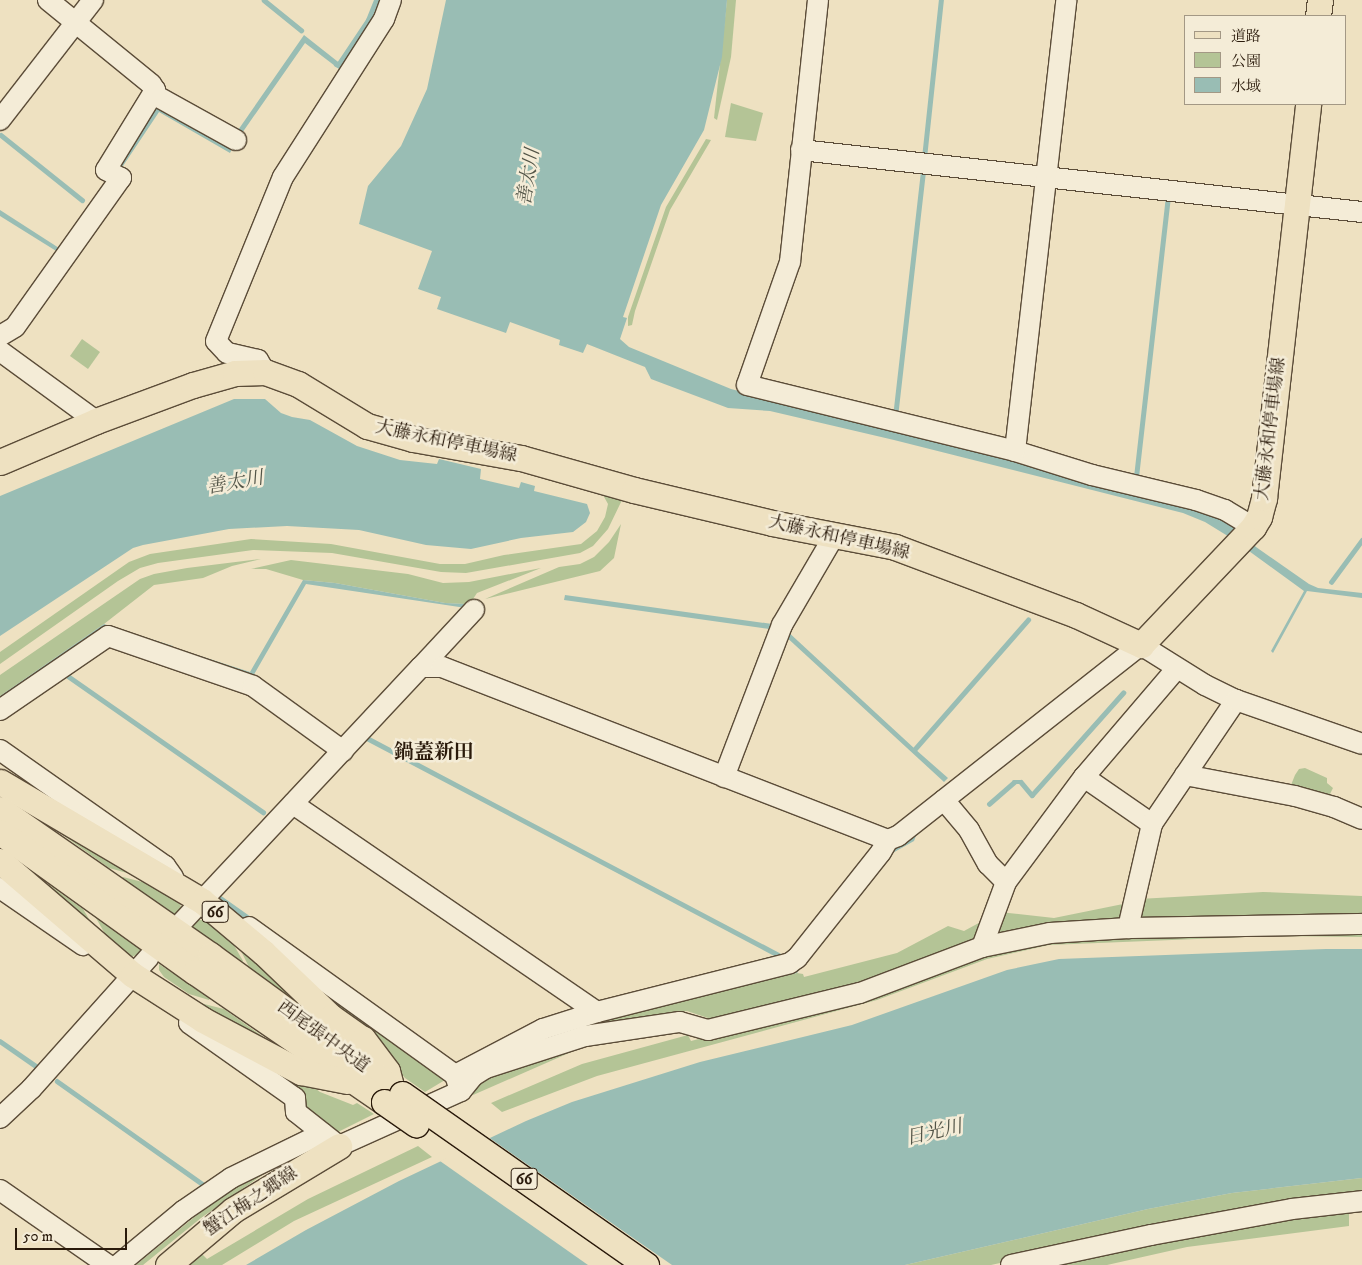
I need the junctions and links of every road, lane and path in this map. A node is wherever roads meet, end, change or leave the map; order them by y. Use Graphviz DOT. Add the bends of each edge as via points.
graph roads {
  1 [pos="48,0"];
  2 [pos="93,0"];
  3 [pos="391,0"];
  4 [pos="818,0"];
  5 [pos="1066,0"];
  6 [pos="1320,0"];
  7 [pos="1318,15"];
  8 [pos="75,23"];
  9 [pos="154,94"];
  10 [pos="1308,105"];
  11 [pos="0,120"];
  12 [pos="236,140"];
  13 [pos="801,150"];
  14 [pos="1046,177"];
  15 [pos="1297,204"];
  16 [pos="1362,212"];
  17 [pos="0,336"];
  18 [pos="0,351"];
  19 [pos="265,372"];
  20 [pos="96,422"];
  21 [pos="1015,451"];
  22 [pos="0,462"];
  23 [pos="1245,534"];
  24 [pos="834,536"];
  25 [pos="474,610"];
  26 [pos="1141,645"];
  27 [pos="420,667"];
  28 [pos="1177,668"];
  29 [pos="1236,700"];
  30 [pos="0,710"];
  31 [pos="1362,744"];
  32 [pos="0,750"];
  33 [pos="343,751"];
  34 [pos="724,776"];
  35 [pos="1185,776"];
  36 [pos="1084,777"];
  37 [pos="0,782"];
  38 [pos="944,800"];
  39 [pos="293,804"];
  40 [pos="0,808"];
  41 [pos="1362,819"];
  42 [pos="1152,824"];
  43 [pos="0,832"];
  44 [pos="888,840"];
  45 [pos="0,861"];
  46 [pos="1006,882"];
  47 [pos="178,885"];
  48 [pos="0,888"];
  49 [pos="202,901"];
  50 [pos="183,921"];
  51 [pos="1362,924"];
  52 [pos="1128,928"];
  53 [pos="982,947"];
  54 [pos="138,970"];
  55 [pos="597,1012"];
  56 [pos="357,1083"];
  57 [pos="458,1083"];
  58 [pos="392,1094"];
  59 [pos="0,1118"];
  60 [pos="331,1140"];
  61 [pos="0,1190"];
  62 [pos="1362,1201"];
  63 [pos="108,1265"];
  64 [pos="118,1265"];
  65 [pos="168,1265"];
  66 [pos="616,1265"];
  67 [pos="646,1265"];
  68 [pos="1011,1265"];
  1 -- 8 [label="street"];
  2 -- 8 [label="street"];
  3 -- 19 [label="street" via="384,19 282,177 216,341 227,353 258,360"];
  4 -- 13 [label="street"];
  5 -- 14 [label="street"];
  6 -- 7 [label="main road"];
  8 -- 9 [label="street" via="151,84"];
  8 -- 11 [label="street"];
  9 -- 12 [label="street"];
  9 -- 17 [label="street" via="106,170 121,178 15,326"];
  10 -- 15 [label="main road, 大藤永和停車場線"];
  13 -- 14 [label="street"];
  13 -- 21 [label="street" via="790,262 747,385"];
  14 -- 15 [label="street"];
  14 -- 21 [label="street"];
  15 -- 16 [label="street"];
  15 -- 23 [label="main road, 大藤永和停車場線" via="1264,498"];
  18 -- 20 [label="street"];
  19 -- 20 [label="main road, 大藤永和停車場線" via="236,373 217,378"];
  19 -- 24 [label="main road, 大藤永和停車場線" via="298,384 367,426 414,439 521,458 634,490"];
  20 -- 22 [label="main road, 大藤永和停車場線"];
  21 -- 23 [label="street" via="1225,510"];
  23 -- 26 [label="main road, 大藤永和停車場線"];
  24 -- 26 [label="main road, 大藤永和停車場線" via="895,547 1076,615"];
  24 -- 34 [label="street" via="782,625"];
  25 -- 27 [label="street"];
  26 -- 28 [label="street"];
  26 -- 38 [label="street"];
  27 -- 33 [label="street"];
  27 -- 34 [label="street" via="442,667"];
  28 -- 29 [label="street"];
  28 -- 36 [label="street"];
  29 -- 31 [label="street"];
  29 -- 35 [label="street"];
  30 -- 33 [label="street" via="108,636 253,686"];
  32 -- 47 [label="street" via="165,866"];
  33 -- 39 [label="street"];
  34 -- 44 [label="street"];
  35 -- 41 [label="street" via="1295,796"];
  35 -- 42 [label="street"];
  36 -- 42 [label="street"];
  36 -- 46 [label="street"];
  37 -- 47 [label="main road, 66"];
  38 -- 44 [label="street" via="898,836"];
  38 -- 46 [label="street" via="969,830 988,864"];
  39 -- 49 [label="street"];
  39 -- 55 [label="street"];
  40 -- 58 [label="main road, 西尾張中央道 / 66" via="210,955"];
  42 -- 52 [label="street"];
  43 -- 56 [label="main road, 西尾張中央道 / 66"];
  44 -- 55 [label="street" via="798,958 790,963"];
  45 -- 54 [label="main road, 66"];
  46 -- 53 [label="street"];
  47 -- 49 [label="main road, 66"];
  48 -- 54 [label="street"];
  49 -- 50 [label="street"];
  49 -- 57 [label="street" via="249,926"];
  49 -- 58 [label="main road, 66" via="263,952 331,1017 363,1039 387,1071"];
  51 -- 52 [label="street"];
  52 -- 53 [label="street" via="1050,933"];
  53 -- 57 [label="street" via="860,993 708,1030 680,1022 585,1036 486,1068"];
  54 -- 56 [label="main road, 66" via="203,1020 301,1072"];
  54 -- 59 [label="street" via="31,1089"];
  54 -- 60 [label="street" via="158,1001 295,1098 296,1112"];
  55 -- 57 [label="street" via="543,1030 484,1058"];
  56 -- 58 [label="main road, 西尾張中央道 / 66"];
  57 -- 60 [label="street"];
  58 -- 66 [label="main road, 西尾張中央道 / 66, bridge"];
  58 -- 67 [label="main road, 西尾張中央道 / 66, bridge"];
  60 -- 64 [label="street" via="231,1178 183,1211"];
  60 -- 65 [label="main road, 蟹江梅之郷線" via="232,1210"];
  61 -- 63 [label="street"];
  62 -- 68 [label="street" via="1254,1216"];
}
